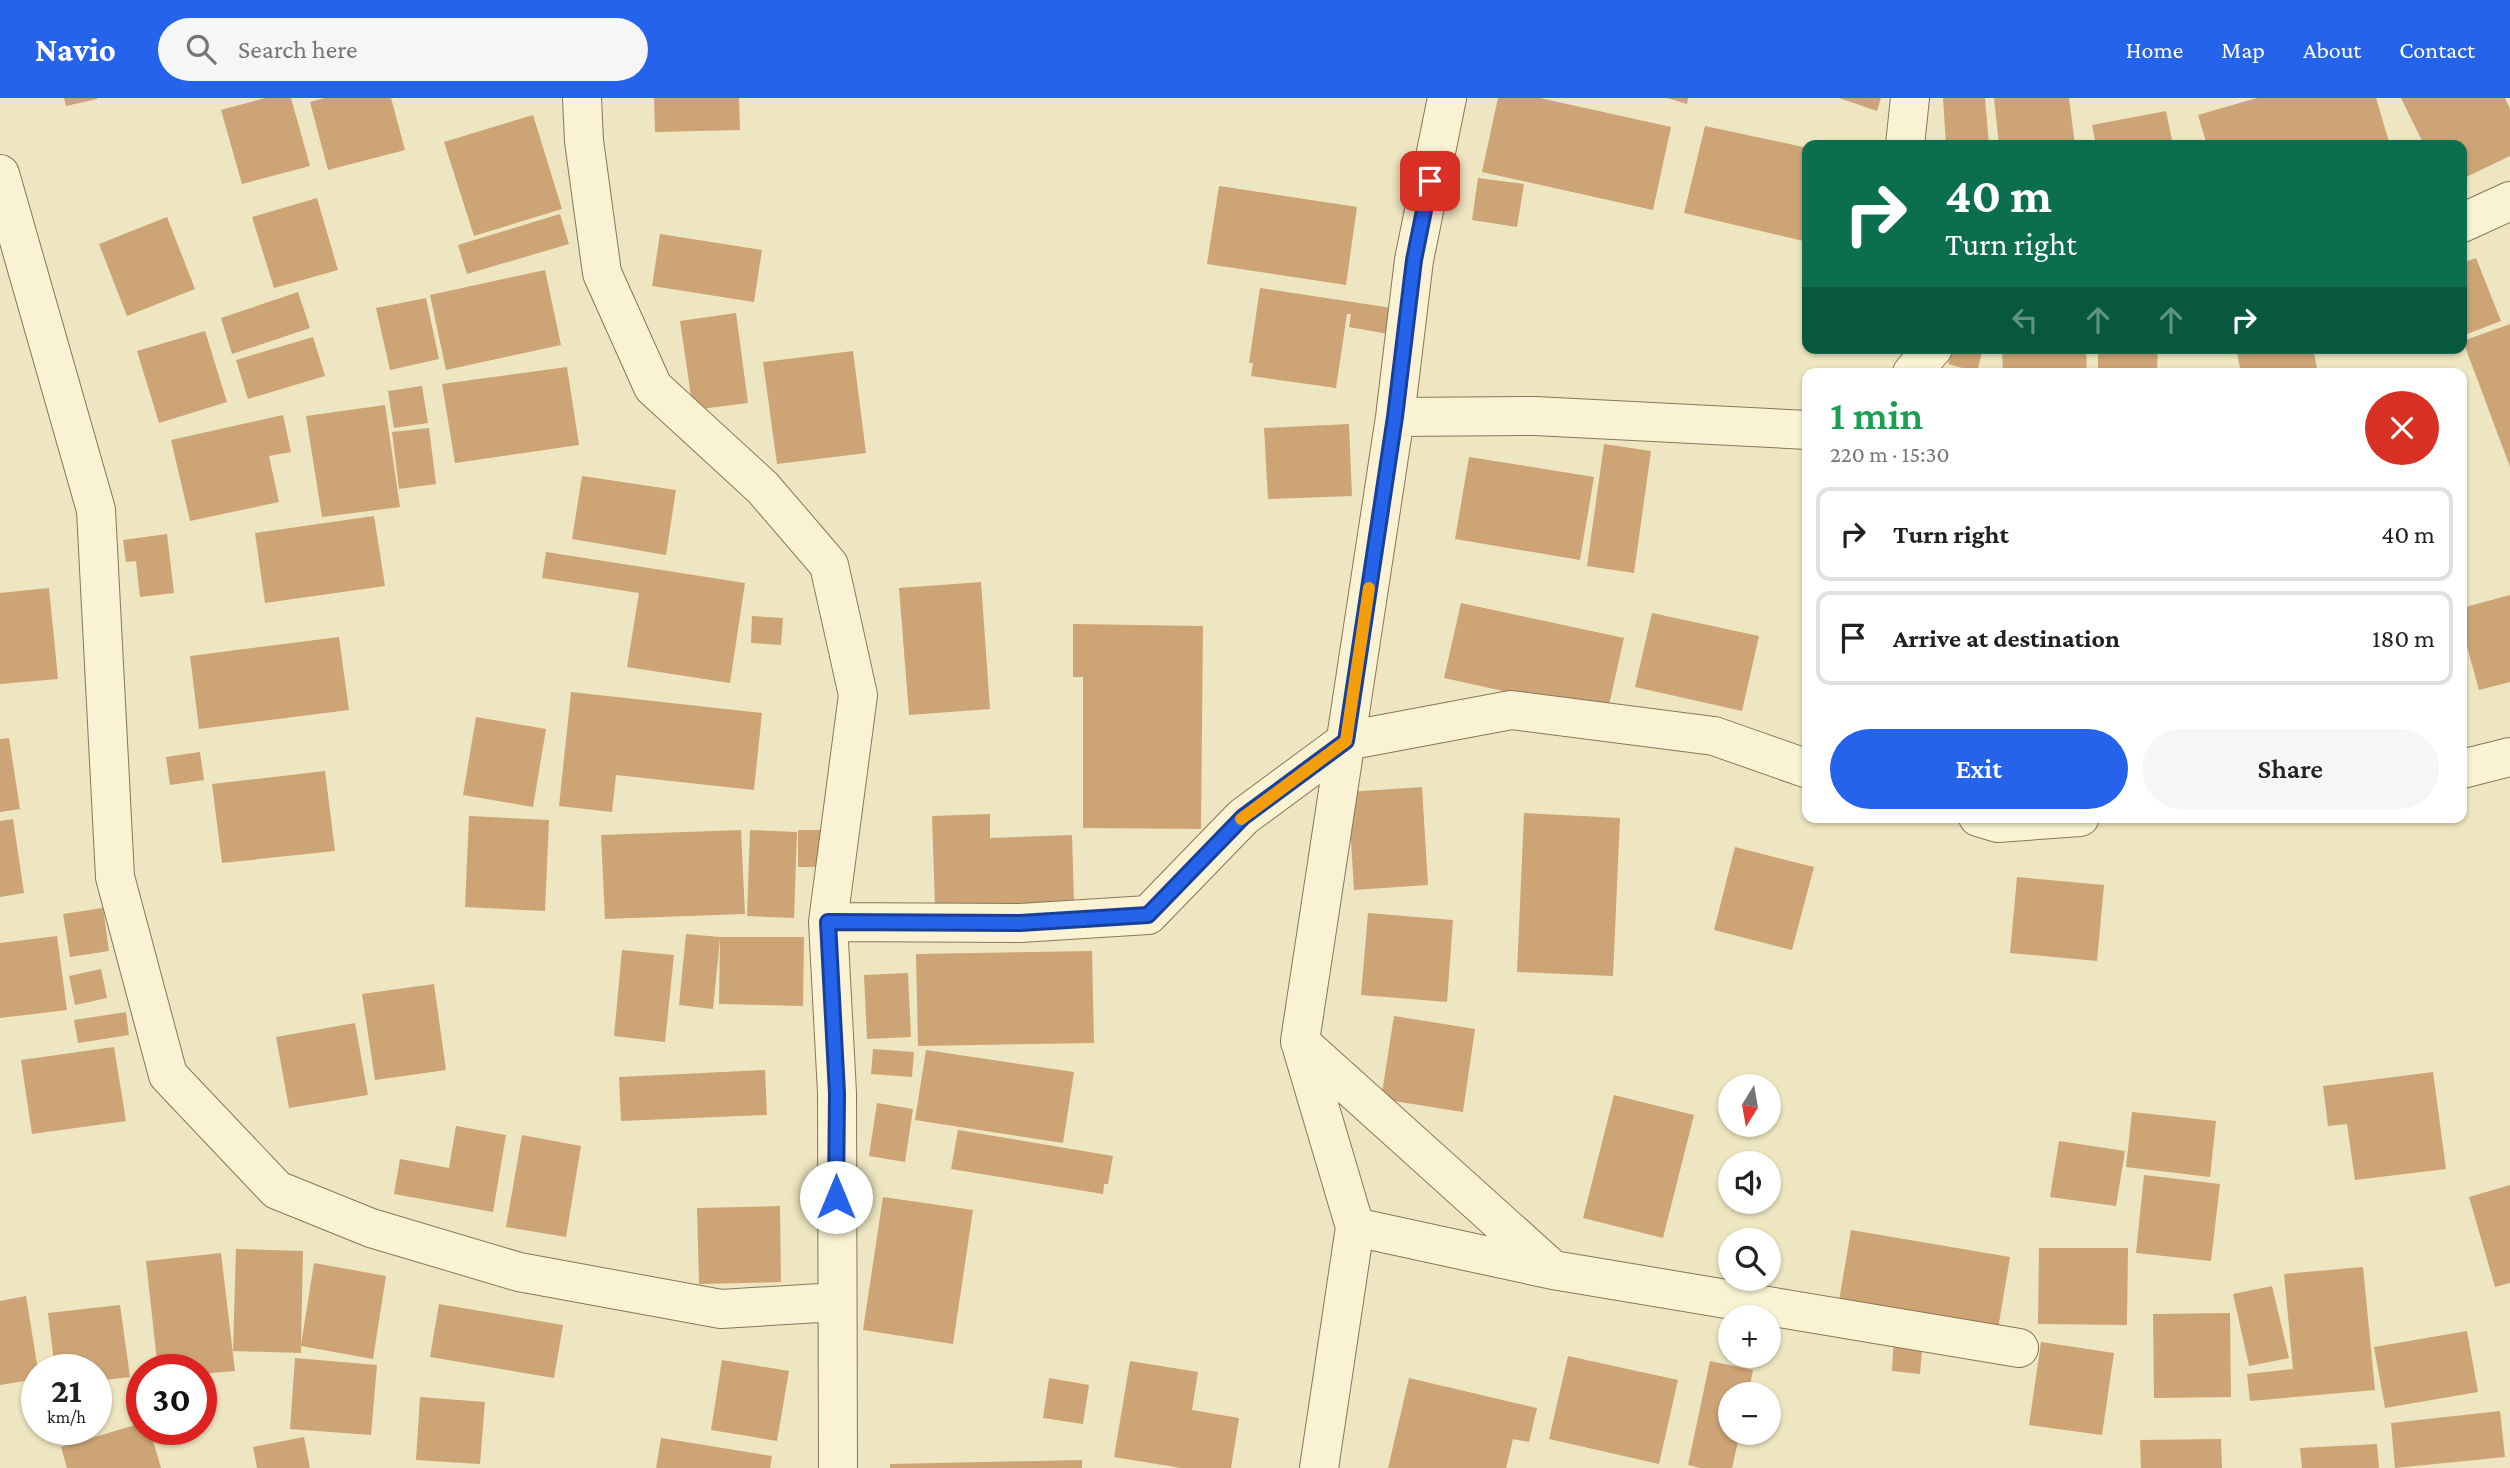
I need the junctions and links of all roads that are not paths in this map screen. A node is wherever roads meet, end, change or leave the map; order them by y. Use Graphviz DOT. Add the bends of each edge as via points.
graph roads {
  1 [pos="582,98"];
  2 [pos="1447,98"];
  3 [pos="1910,98"];
  4 [pos="1906,140"];
  5 [pos="0,174"];
  6 [pos="2510,201"];
  7 [pos="2467,221"];
  8 [pos="1928,354"];
  9 [pos="1916,368"];
  10 [pos="1395,417"];
  11 [pos="1802,430"];
  12 [pos="1346,741"];
  13 [pos="2510,757"];
  14 [pos="1802,767"];
  15 [pos="2467,768"];
  16 [pos="828,922"];
  17 [pos="1300,1041"];
  18 [pos="1355,1227"];
  19 [pos="1553,1270"];
  20 [pos="836,1302"];
  21 [pos="2019,1348"];
  22 [pos="838,1468"];
  23 [pos="1319,1468"];
  1 -- 16 [label="street" via="602,273 653,387 764,488 829,565 858,695"];
  2 -- 10 [label="street" via="1414,260"];
  3 -- 4 [label="street"];
  5 -- 20 [label="street" via="96,510 115,877 168,1076 277,1190 371,1227 519,1272 720,1309"];
  6 -- 7 [label="street"];
  8 -- 9 [label="street"];
  10 -- 11 [label="street" via="1535,416"];
  10 -- 12 [label="street"];
  12 -- 14 [label="street" via="1511,710 1714,736"];
  12 -- 16 [label="street" via="1243,817 1148,915 1020,923"];
  12 -- 17 [label="street"];
  13 -- 15 [label="street"];
  16 -- 20 [label="street" via="837,1093"];
  17 -- 18 [label="street"];
  17 -- 19 [label="street"];
  18 -- 19 [label="street"];
  18 -- 23 [label="street"];
  19 -- 21 [label="street"];
  20 -- 22 [label="street"];
}
